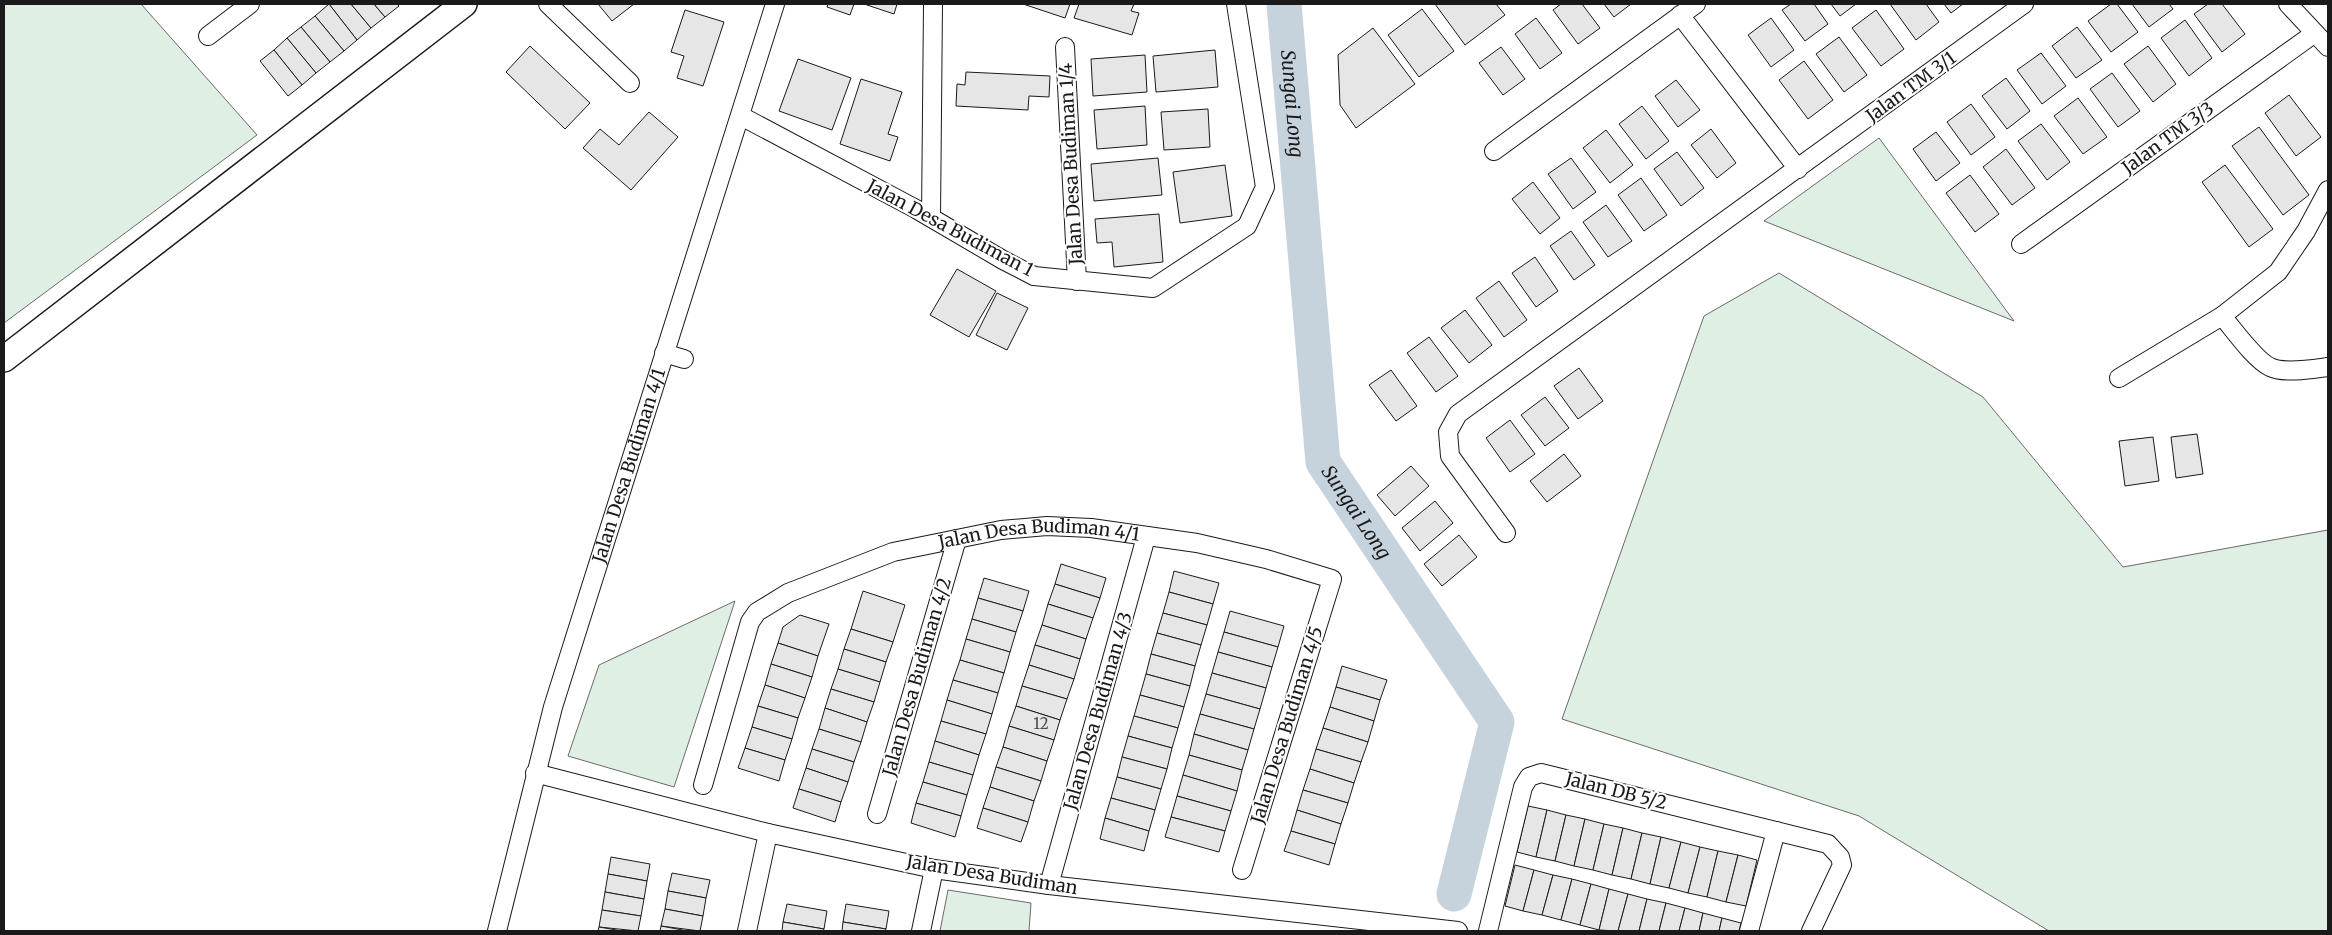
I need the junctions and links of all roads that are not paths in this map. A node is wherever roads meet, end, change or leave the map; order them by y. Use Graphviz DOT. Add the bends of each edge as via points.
graph roads {
  1 [pos="250,4"];
  2 [pos="464,4"];
  3 [pos="548,4"];
  4 [pos="775,4"];
  5 [pos="933,4"];
  6 [pos="1236,4"];
  7 [pos="1696,4"];
  8 [pos="2024,4"];
  9 [pos="2288,4"];
  10 [pos="1680,15"];
  11 [pos="2315,33"];
  12 [pos="208,36"];
  13 [pos="1065,47"];
  14 [pos="2328,47"];
  15 [pos="630,83"];
  16 [pos="740,116"];
  17 [pos="1494,152"];
  18 [pos="1798,170"];
  19 [pos="2328,190"];
  20 [pos="931,218"];
  21 [pos="2021,244"];
  22 [pos="1077,281"];
  23 [pos="2222,316"];
  24 [pos="664,353"];
  25 [pos="4,359"];
  26 [pos="684,359"];
  27 [pos="2328,367"];
  28 [pos="2120,378"];
  29 [pos="1506,533"];
  30 [pos="1146,537"];
  31 [pos="957,539"];
  32 [pos="1332,580"];
  33 [pos="535,773"];
  34 [pos="703,785"];
  35 [pos="877,814"];
  36 [pos="1776,831"];
  37 [pos="768,833"];
  38 [pos="934,869"];
  39 [pos="1242,870"];
  40 [pos="1050,886"];
  41 [pos="497,931"];
  42 [pos="746,931"];
  43 [pos="921,931"];
  44 [pos="1458,931"];
  45 [pos="1488,931"];
  46 [pos="1749,931"];
  47 [pos="1811,931"];
  1 -- 12 [label="street"];
  2 -- 25 [label="street"];
  3 -- 15 [label="street"];
  4 -- 16 [label="street, Jalan Desa Budiman 4/1"];
  5 -- 20 [label="street"];
  6 -- 22 [label="street, Jalan Desa Budiman 1" via="1265,187 1247,226 1153,288"];
  7 -- 10 [label="street"];
  8 -- 18 [label="street, Jalan TM 3/1"];
  9 -- 11 [label="street"];
  10 -- 17 [label="street"];
  10 -- 18 [label="street"];
  11 -- 14 [label="street"];
  11 -- 21 [label="street, Jalan TM 3/3"];
  13 -- 22 [label="street, Jalan Desa Budiman 1/4"];
  16 -- 20 [label="street, Jalan Desa Budiman 1"];
  16 -- 24 [label="street, Jalan Desa Budiman 4/1"];
  18 -- 29 [label="street, Jalan TM 3/1" via="1458,414 1448,432 1450,456"];
  19 -- 23 [label="street" via="2306,231 2278,272"];
  20 -- 22 [label="street, Jalan Desa Budiman 1" via="1021,270 1046,278"];
  23 -- 27 [label="street" via="2270,368 2301,371"];
  23 -- 28 [label="street"];
  24 -- 26 [label="street"];
  24 -- 33 [label="street, Jalan Desa Budiman 4/1"];
  30 -- 31 [label="street, Jalan Desa Budiman 4/1" via="1091,528 1047,526 1001,530"];
  30 -- 32 [label="street, Jalan Desa Budiman 4/1" via="1197,543 1266,559"];
  30 -- 40 [label="street, Jalan Desa Budiman 4/3"];
  31 -- 34 [label="street, Jalan Desa Budiman 4/1" via="893,552 788,593 757,612 748,629"];
  31 -- 35 [label="street, Jalan Desa Budiman 4/2"];
  32 -- 39 [label="street, Jalan Desa Budiman 4/5"];
  33 -- 37 [label="street, Jalan Desa Budiman"];
  33 -- 41 [label="street, Jalan Desa Budiman 4/1"];
  36 -- 45 [label="street, Jalan DB 5/2" via="1535,774 1526,780 1523,787"];
  36 -- 46 [label="street"];
  36 -- 47 [label="street, Jalan DB 5/2" via="1828,844 1840,857 1841,870"];
  37 -- 38 [label="street, Jalan Desa Budiman"];
  37 -- 42 [label="street"];
  38 -- 40 [label="street, Jalan Desa Budiman"];
  38 -- 43 [label="street"];
  40 -- 44 [label="street, Jalan Desa Budiman"];
}
